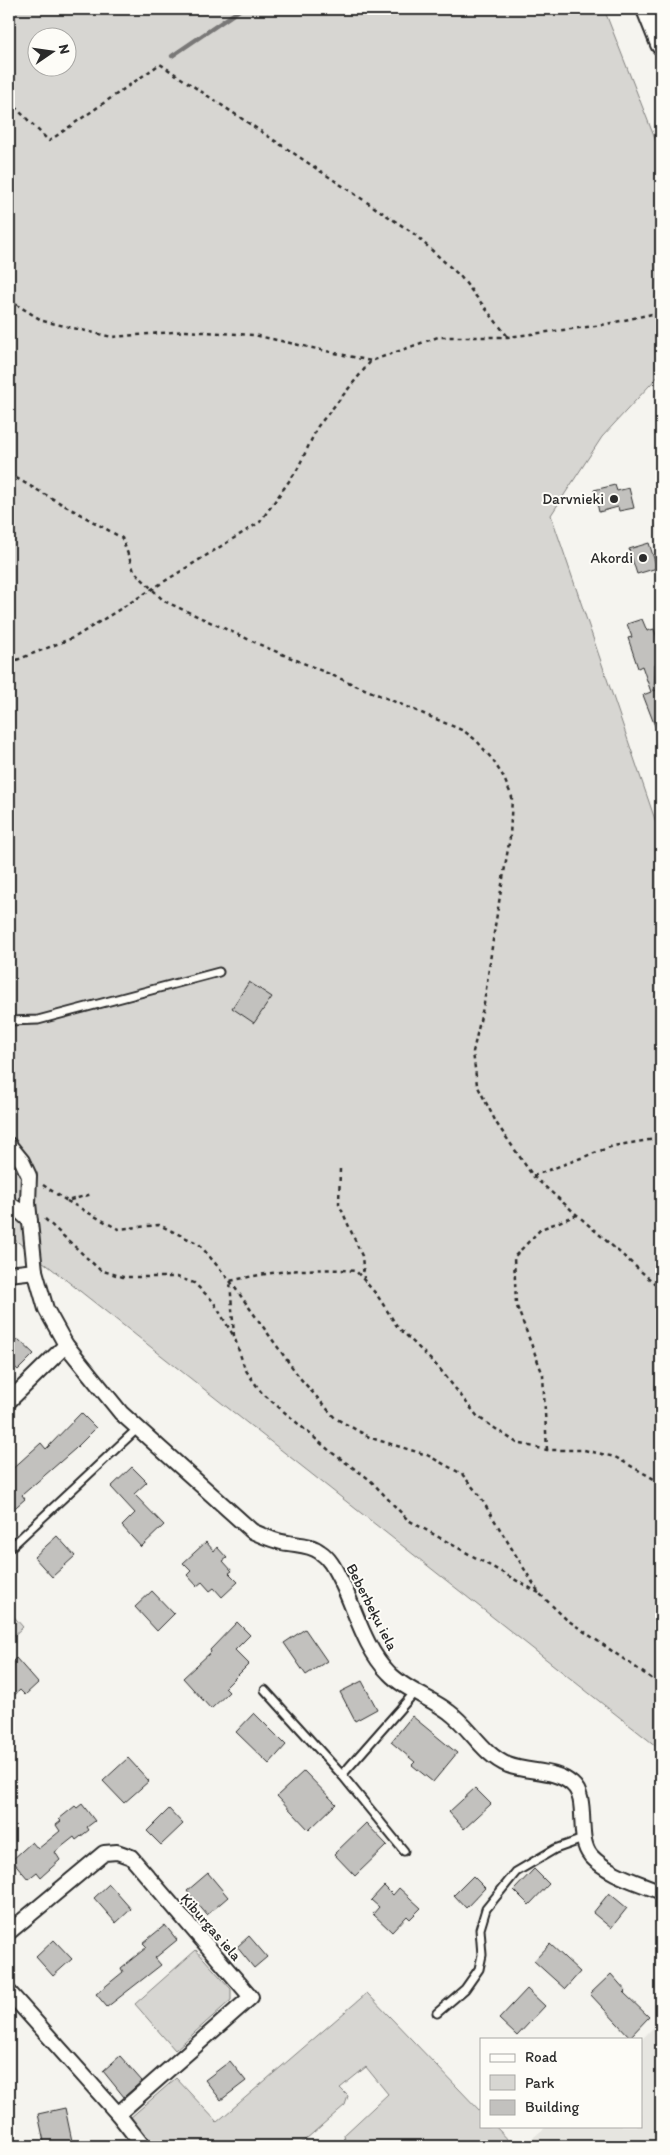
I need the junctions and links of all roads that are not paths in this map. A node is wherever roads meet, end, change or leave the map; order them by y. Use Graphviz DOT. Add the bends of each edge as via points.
graph roads {
  1 [pos="647,9"];
  2 [pos="661,44"];
  3 [pos="219,972"];
  4 [pos="9,1021"];
  5 [pos="9,1145"];
  6 [pos="9,1204"];
  7 [pos="30,1221"];
  8 [pos="35,1271"];
  9 [pos="9,1274"];
  10 [pos="66,1345"];
  11 [pos="9,1401"];
  12 [pos="137,1429"];
  13 [pos="11,1547"];
  14 [pos="265,1690"];
  15 [pos="415,1691"];
  16 [pos="342,1774"];
  17 [pos="583,1839"];
  18 [pos="404,1851"];
  19 [pos="661,1892"];
  20 [pos="9,1932"];
  21 [pos="9,1992"];
  22 [pos="437,2013"];
  23 [pos="118,2114"];
  24 [pos="143,2146"];
  1 -- 2 [label="main road"];
  3 -- 4 [label="lane" via="38,1020"];
  5 -- 7 [label="street, Beberbeķu iela" via="30,1176"];
  6 -- 7 [label="street"];
  7 -- 8 [label="street, Beberbeķu iela"];
  8 -- 9 [label="street"];
  8 -- 10 [label="street, Beberbeķu iela" via="46,1309"];
  10 -- 11 [label="street"];
  10 -- 12 [label="street, Beberbeķu iela"];
  12 -- 13 [label="lane"];
  12 -- 15 [label="street, Beberbeķu iela" via="252,1531 320,1552 332,1565 368,1643 389,1673"];
  14 -- 16 [label="lane"];
  15 -- 16 [label="lane"];
  15 -- 17 [label="street, Beberbeķu iela" via="450,1712 487,1752 507,1764 556,1775 574,1785 581,1807"];
  16 -- 18 [label="lane"];
  17 -- 19 [label="street, Beberbeķu iela" via="590,1854 605,1868"];
  17 -- 22 [label="lane" via="555,1849 516,1872 486,1909 480,1929 482,1955 479,1969 465,1989"];
  20 -- 23 [label="street, Ķiburgas iela" via="104,1853 117,1852 131,1858 250,1998"];
  21 -- 23 [label="street"];
  23 -- 24 [label="street"];
}
